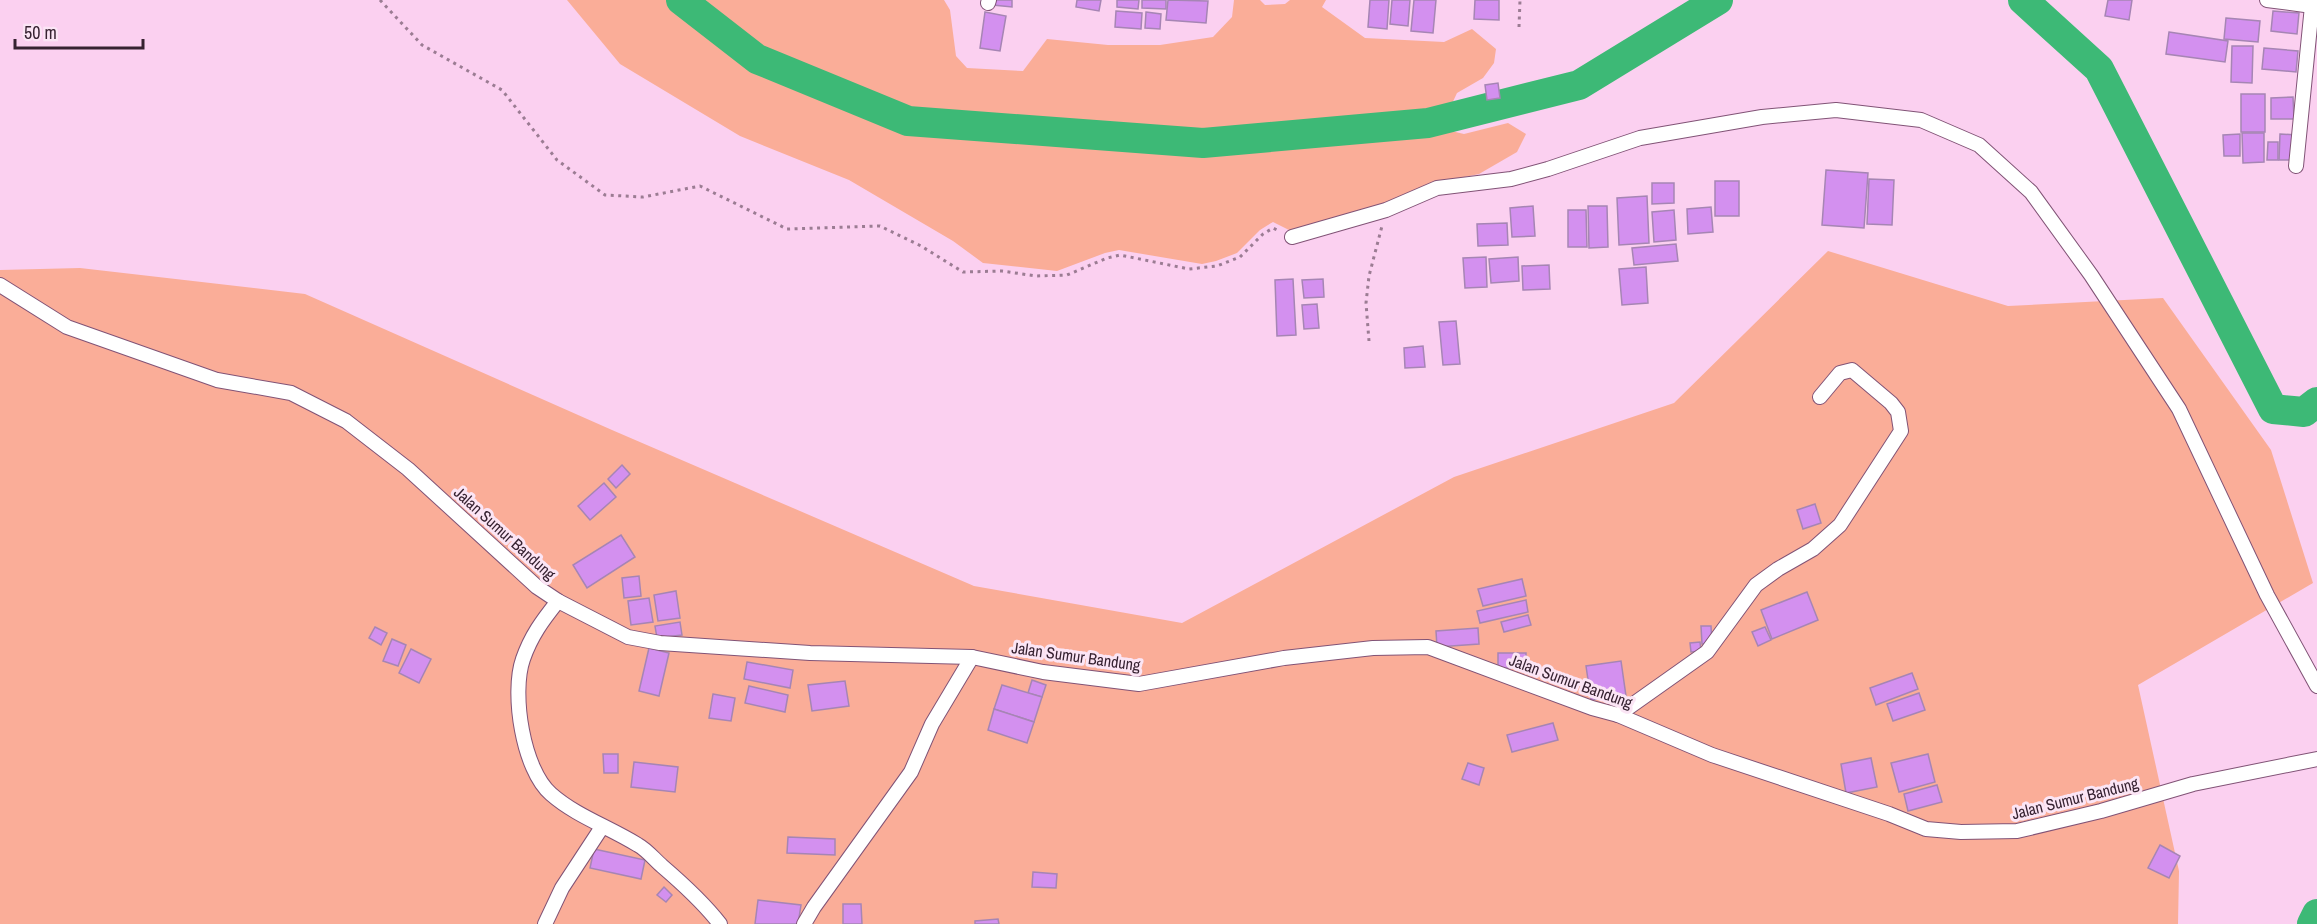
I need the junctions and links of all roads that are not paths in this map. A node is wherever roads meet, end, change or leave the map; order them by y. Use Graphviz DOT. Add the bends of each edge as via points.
graph roads {
  1 [pos="2267,0"];
  2 [pos="2314,3"];
  3 [pos="2296,166"];
  4 [pos="1292,237"];
  5 [pos="0,285"];
  6 [pos="1820,398"];
  7 [pos="558,601"];
  8 [pos="972,657"];
  9 [pos="2317,686"];
  10 [pos="1618,715"];
  11 [pos="2317,759"];
  12 [pos="602,827"];
  13 [pos="545,924"];
  14 [pos="720,924"];
  15 [pos="804,924"];
  1 -- 2 [label="street"];
  2 -- 3 [label="street"];
  4 -- 9 [label="street" via="1386,210 1437,188 1511,178 1640,138 1762,117 1836,110 1921,120 1979,145 2031,192 2091,274 2179,410 2266,595"];
  5 -- 7 [label="street, Jalan Sumur Bandung" via="67,327 218,380 291,393 346,421 408,469 537,587"];
  6 -- 10 [label="street" via="1840,373 1852,370 1891,403 1898,412 1901,431 1840,525 1813,549 1756,585 1707,652"];
  7 -- 8 [label="street, Jalan Sumur Bandung" via="628,637 660,643 810,653"];
  7 -- 12 [label="street" via="535,630 522,662 518,694 522,728 532,767 549,793"];
  8 -- 10 [label="street, Jalan Sumur Bandung" via="1043,672 1139,684 1284,658 1373,648 1428,647"];
  8 -- 15 [label="street" via="932,724 911,772"];
  10 -- 11 [label="street, Jalan Sumur Bandung" via="1712,755 1856,802 1926,830 2017,831 2193,784"];
  12 -- 13 [label="street" via="562,888"];
  12 -- 14 [label="street" via="639,845 704,904"];
}
